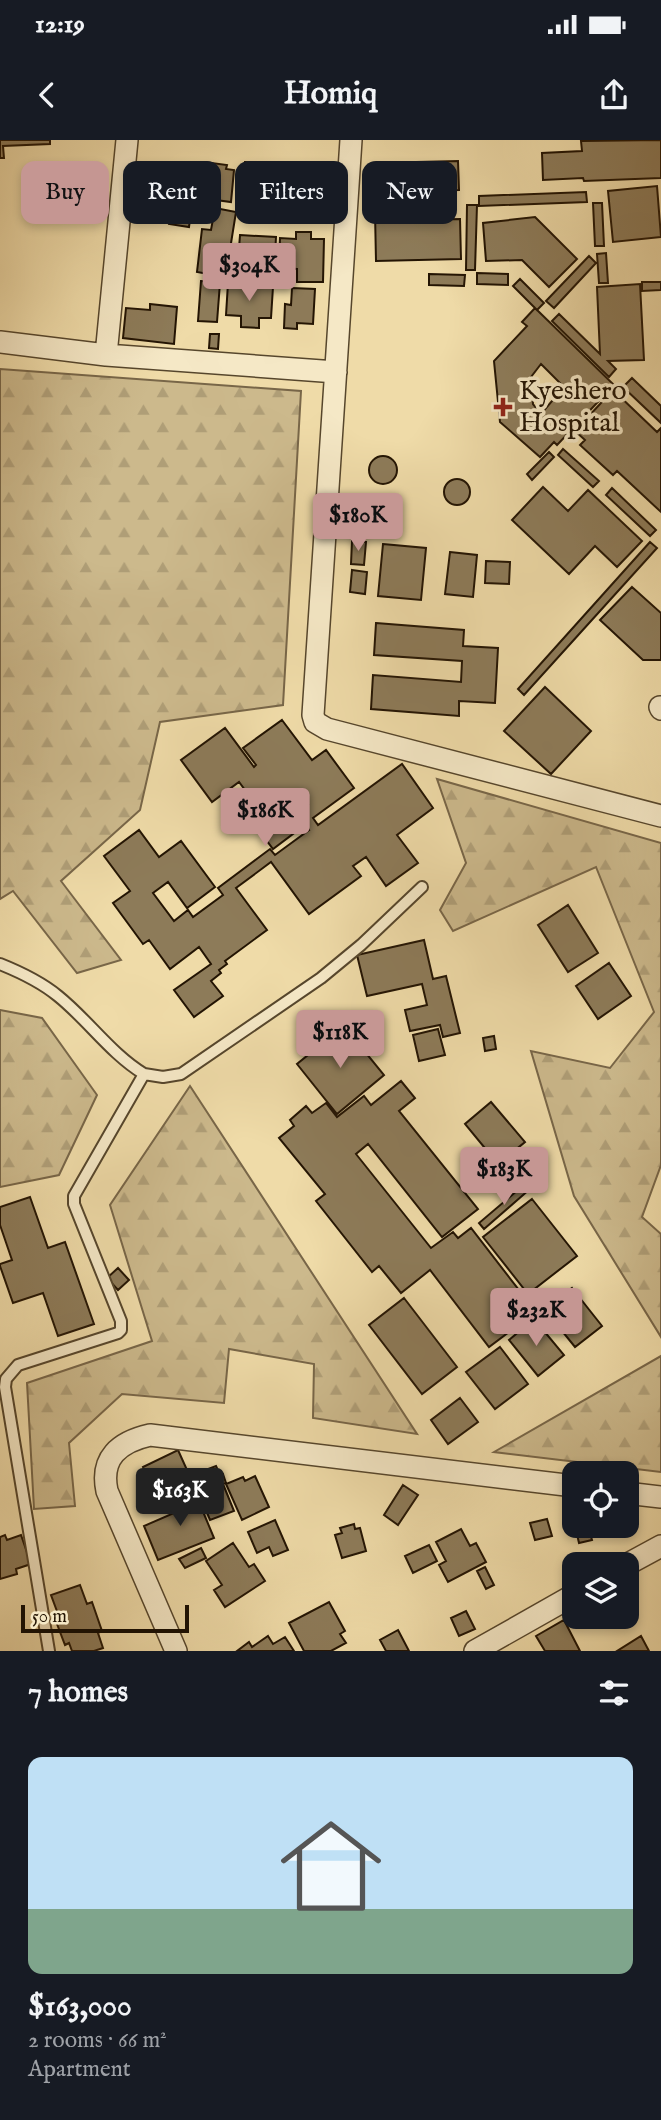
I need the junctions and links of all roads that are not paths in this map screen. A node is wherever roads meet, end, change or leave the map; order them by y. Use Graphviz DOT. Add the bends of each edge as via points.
graph roads {
  1 [pos="127,140"];
  2 [pos="351,140"];
  3 [pos="0,342"];
  4 [pos="106,355"];
  5 [pos="336,372"];
  6 [pos="661,816"];
  7 [pos="422,887"];
  8 [pos="0,964"];
  9 [pos="144,1074"];
  10 [pos="562,1485"];
  11 [pos="639,1494"];
  12 [pos="661,1497"];
  13 [pos="661,1546"];
  14 [pos="639,1558"];
  15 [pos="562,1602"];
  16 [pos="49,1651"];
  17 [pos="176,1651"];
  18 [pos="475,1651"];
  1 -- 4 [label="street"];
  2 -- 5 [label="street"];
  3 -- 4 [label="street"];
  4 -- 5 [label="street"];
  5 -- 6 [label="street" via="315,722 327,729"];
  7 -- 9 [label="lane" via="321,978 181,1074"];
  8 -- 9 [label="lane" via="58,995 129,1065"];
  9 -- 16 [label="lane" via="74,1196 121,1330 18,1365 6,1379"];
  10 -- 17 [label="street" via="149,1435 129,1439 107,1465 107,1491"];
  11 -- 12 [label="street"];
  13 -- 14 [label="street"];
  15 -- 18 [label="street"];
}
